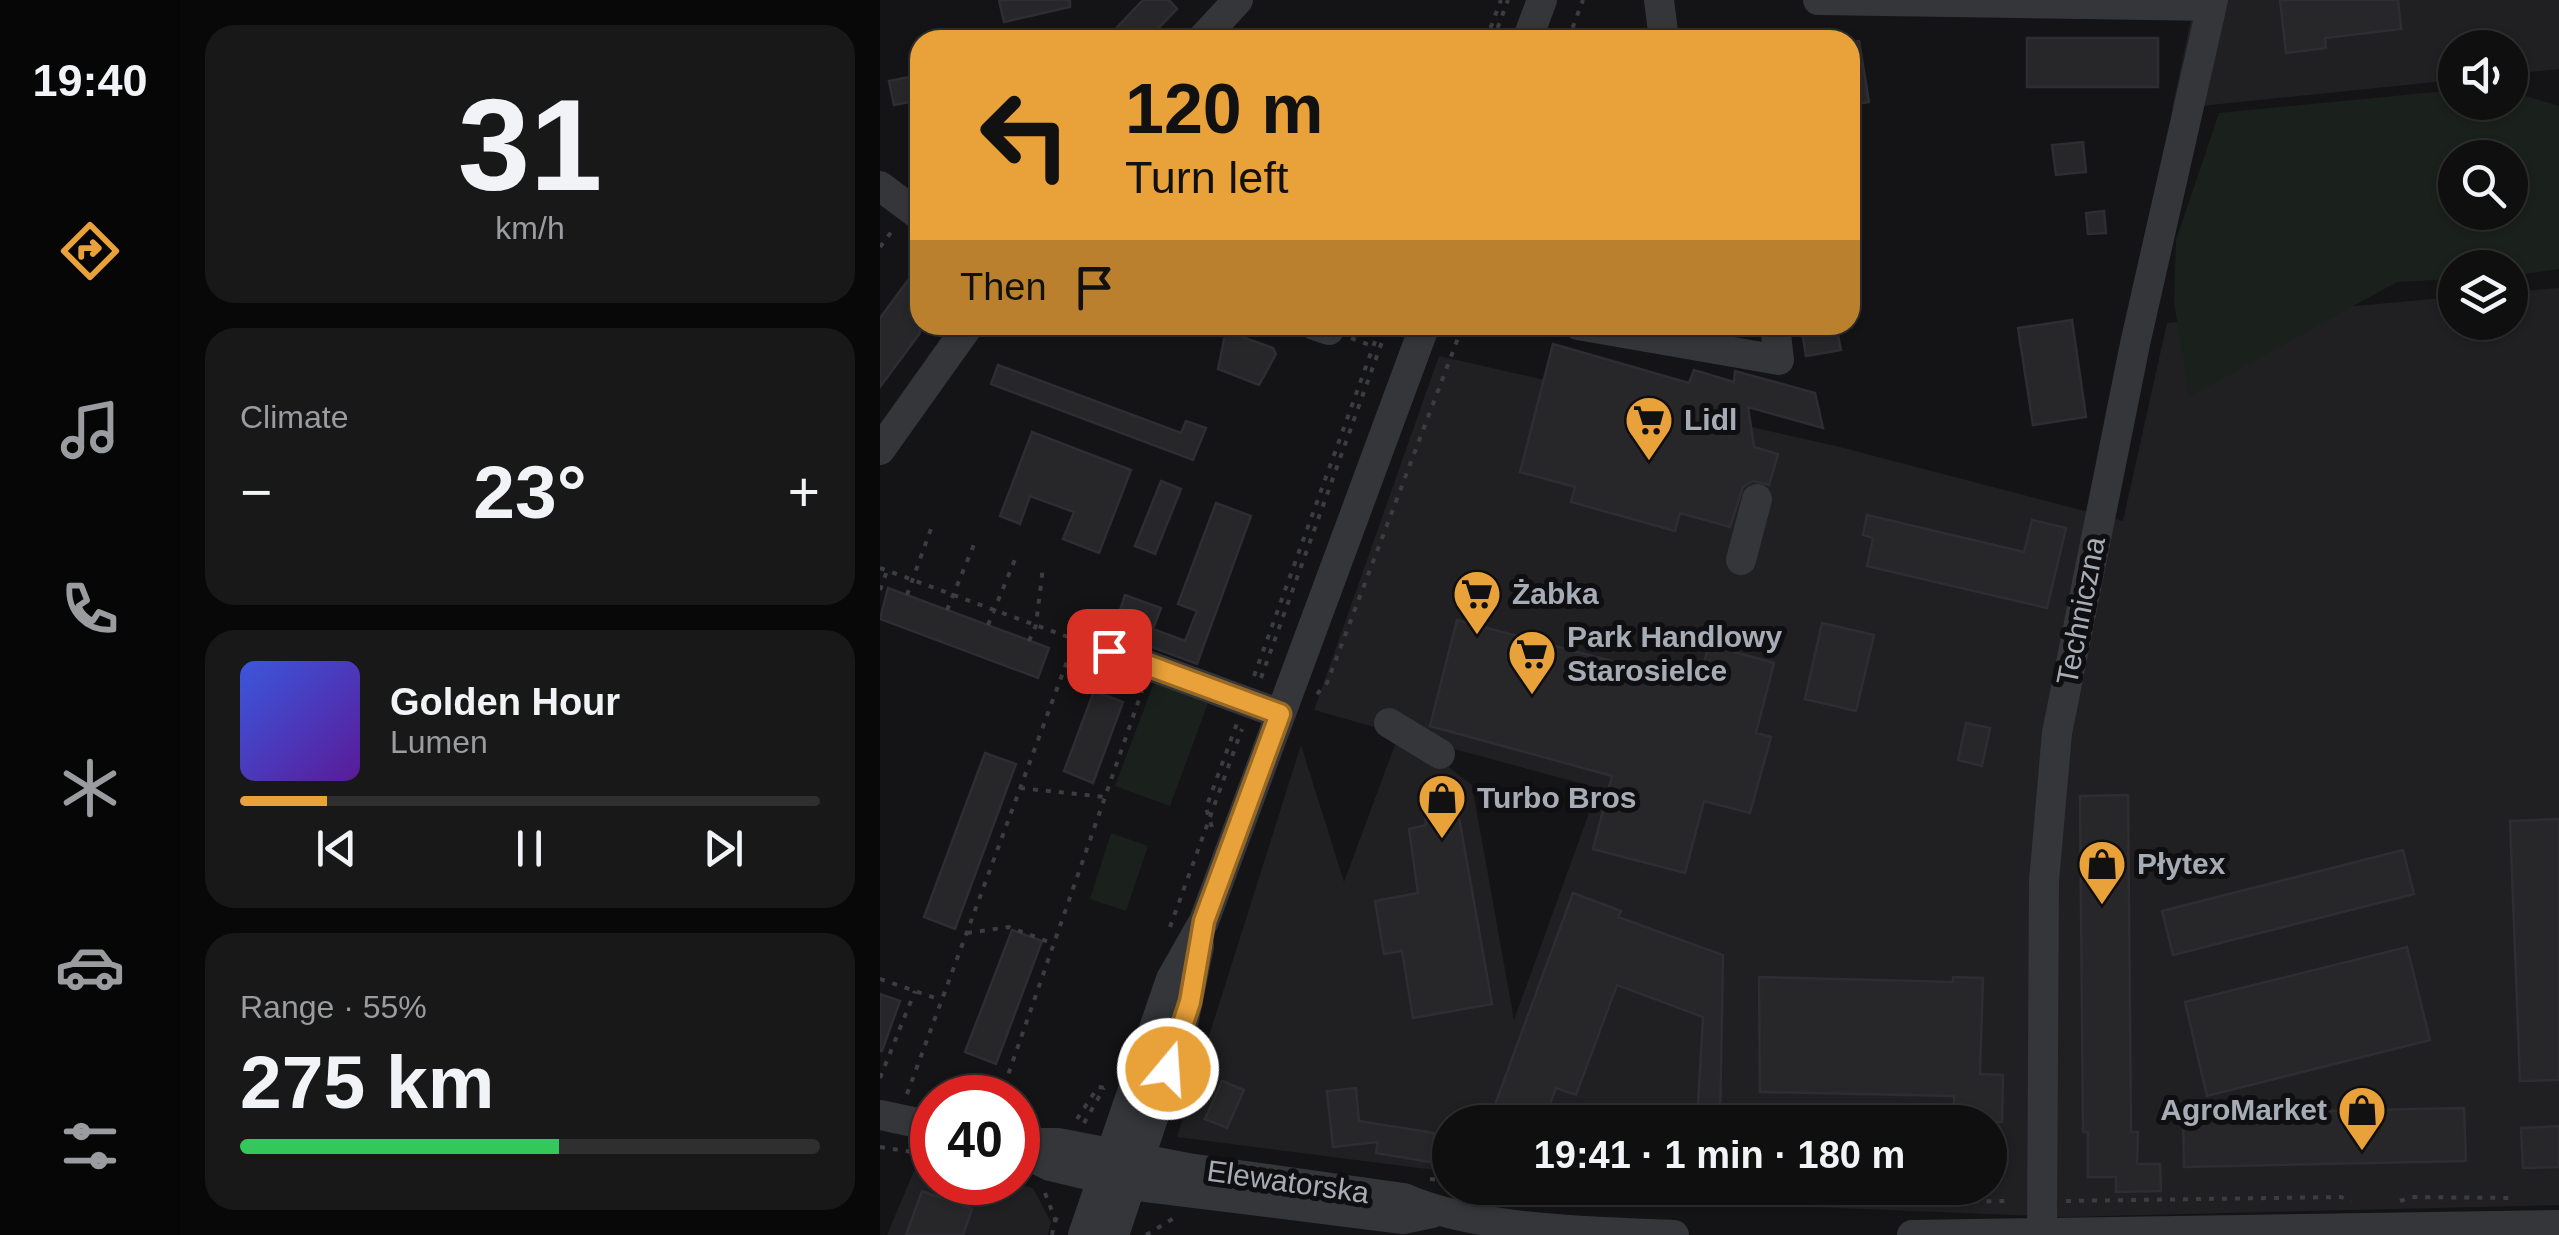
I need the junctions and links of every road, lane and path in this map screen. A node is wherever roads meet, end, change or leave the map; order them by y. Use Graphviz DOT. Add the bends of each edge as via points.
graph roads {
  1 [pos="1501,0"];
  2 [pos="1508,0"];
  3 [pos="1542,0"];
  4 [pos="1583,0"];
  5 [pos="1659,0"];
  6 [pos="1818,0"];
  7 [pos="2212,3"];
  8 [pos="1226,4"];
  9 [pos="1207,30"];
  10 [pos="1490,30"];
  11 [pos="1497,30"];
  12 [pos="1532,30"];
  13 [pos="1572,30"];
  14 [pos="1663,30"];
  15 [pos="880,186"];
  16 [pos="910,208"];
  17 [pos="962,335"];
  18 [pos="1385,335"];
  19 [pos="1421,335"];
  20 [pos="1776,335"];
  21 [pos="1707,336"];
  22 [pos="880,450"];
  23 [pos="1757,499"];
  24 [pos="932,526"];
  25 [pos="975,542"];
  26 [pos="1016,557"];
  27 [pos="1741,560"];
  28 [pos="1043,567"];
  29 [pos="883,570"];
  30 [pos="912,580"];
  31 [pos="880,590"];
  32 [pos="907,595"];
  33 [pos="952,595"];
  34 [pos="947,610"];
  35 [pos="994,610"];
  36 [pos="988,625"];
  37 [pos="1036,626"];
  38 [pos="1029,640"];
  39 [pos="1109,651"];
  40 [pos="1150,666"];
  41 [pos="1266,709"];
  42 [pos="1390,723"];
  43 [pos="1440,754"];
  44 [pos="1020,788"];
  45 [pos="1105,797"];
  46 [pos="1168,930"];
  47 [pos="966,933"];
  48 [pos="1054,944"];
  49 [pos="880,978"];
  50 [pos="915,991"];
  51 [pos="942,1000"];
  52 [pos="1113,1073"];
  53 [pos="1008,1075"];
  54 [pos="880,1078"];
  55 [pos="907,1094"];
  56 [pos="880,1115"];
  57 [pos="910,1121"];
  58 [pos="880,1147"];
  59 [pos="1040,1151"];
  60 [pos="910,1152"];
  61 [pos="1072,1158"];
  62 [pos="1120,1169"];
  63 [pos="2498,1198"];
  64 [pos="2007,1201"];
  65 [pos="2011,1201"];
  66 [pos="2043,1201"];
  67 [pos="2366,1202"];
  68 [pos="2390,1202"];
  69 [pos="1182,1211"];
  70 [pos="1055,1220"];
  71 [pos="2559,1225"];
  72 [pos="2027,1234"];
  73 [pos="1052,1235"];
  74 [pos="1060,1235"];
  75 [pos="1083,1235"];
  76 [pos="1114,1235"];
  77 [pos="1146,1235"];
  78 [pos="1674,1235"];
  79 [pos="1912,1235"];
  1 -- 10 [label="path"];
  2 -- 11 [label="path"];
  3 -- 12 [label="street"];
  4 -- 13 [label="path"];
  5 -- 14 [label="street"];
  6 -- 7 [label="street"];
  7 -- 66 [label="street, Techniczna" via="2056,733 2044,881"];
  8 -- 9 [label="street"];
  15 -- 16 [label="street"];
  17 -- 22 [label="street"];
  18 -- 41 [label="path"];
  19 -- 41 [label="street"];
  20 -- 21 [label="street" via="1779,360"];
  23 -- 27 [label="street"];
  24 -- 30 [label="path"];
  25 -- 33 [label="path"];
  26 -- 35 [label="path"];
  28 -- 37 [label="path"];
  29 -- 30 [label="path"];
  29 -- 31 [label="path"];
  30 -- 32 [label="path"];
  30 -- 33 [label="path"];
  33 -- 34 [label="path"];
  33 -- 35 [label="path"];
  35 -- 36 [label="path"];
  35 -- 37 [label="path"];
  37 -- 38 [label="path"];
  37 -- 44 [label="path" via="1075,640"];
  39 -- 40 [label="street"];
  40 -- 41 [label="street"];
  40 -- 45 [label="path"];
  41 -- 46 [label="path"];
  41 -- 62 [label="street" via="1204,921 1171,979"];
  42 -- 43 [label="street"];
  44 -- 45 [label="path"];
  44 -- 47 [label="path"];
  45 -- 48 [label="path"];
  47 -- 48 [label="path" via="1010,926"];
  47 -- 51 [label="path"];
  48 -- 53 [label="path"];
  49 -- 50 [label="path"];
  50 -- 51 [label="path"];
  50 -- 54 [label="path"];
  51 -- 55 [label="path"];
  52 -- 61 [label="path"];
  56 -- 57 [label="street"];
  58 -- 60 [label="path"];
  59 -- 61 [label="street, Elewatorska"];
  61 -- 62 [label="street, Elewatorska"];
  61 -- 74 [label="path"];
  62 -- 75 [label="street"];
  62 -- 76 [label="street"];
  62 -- 78 [label="street, Elewatorska" via="1403,1219 1435,1212"];
  63 -- 68 [label="path"];
  64 -- 65 [label="path"];
  65 -- 66 [label="path"];
  65 -- 72 [label="path"];
  66 -- 67 [label="path"];
  66 -- 72 [label="street, Techniczna"];
  69 -- 77 [label="path"];
  70 -- 73 [label="path"];
  71 -- 72 [label="street"];
  72 -- 79 [label="street"];
}
